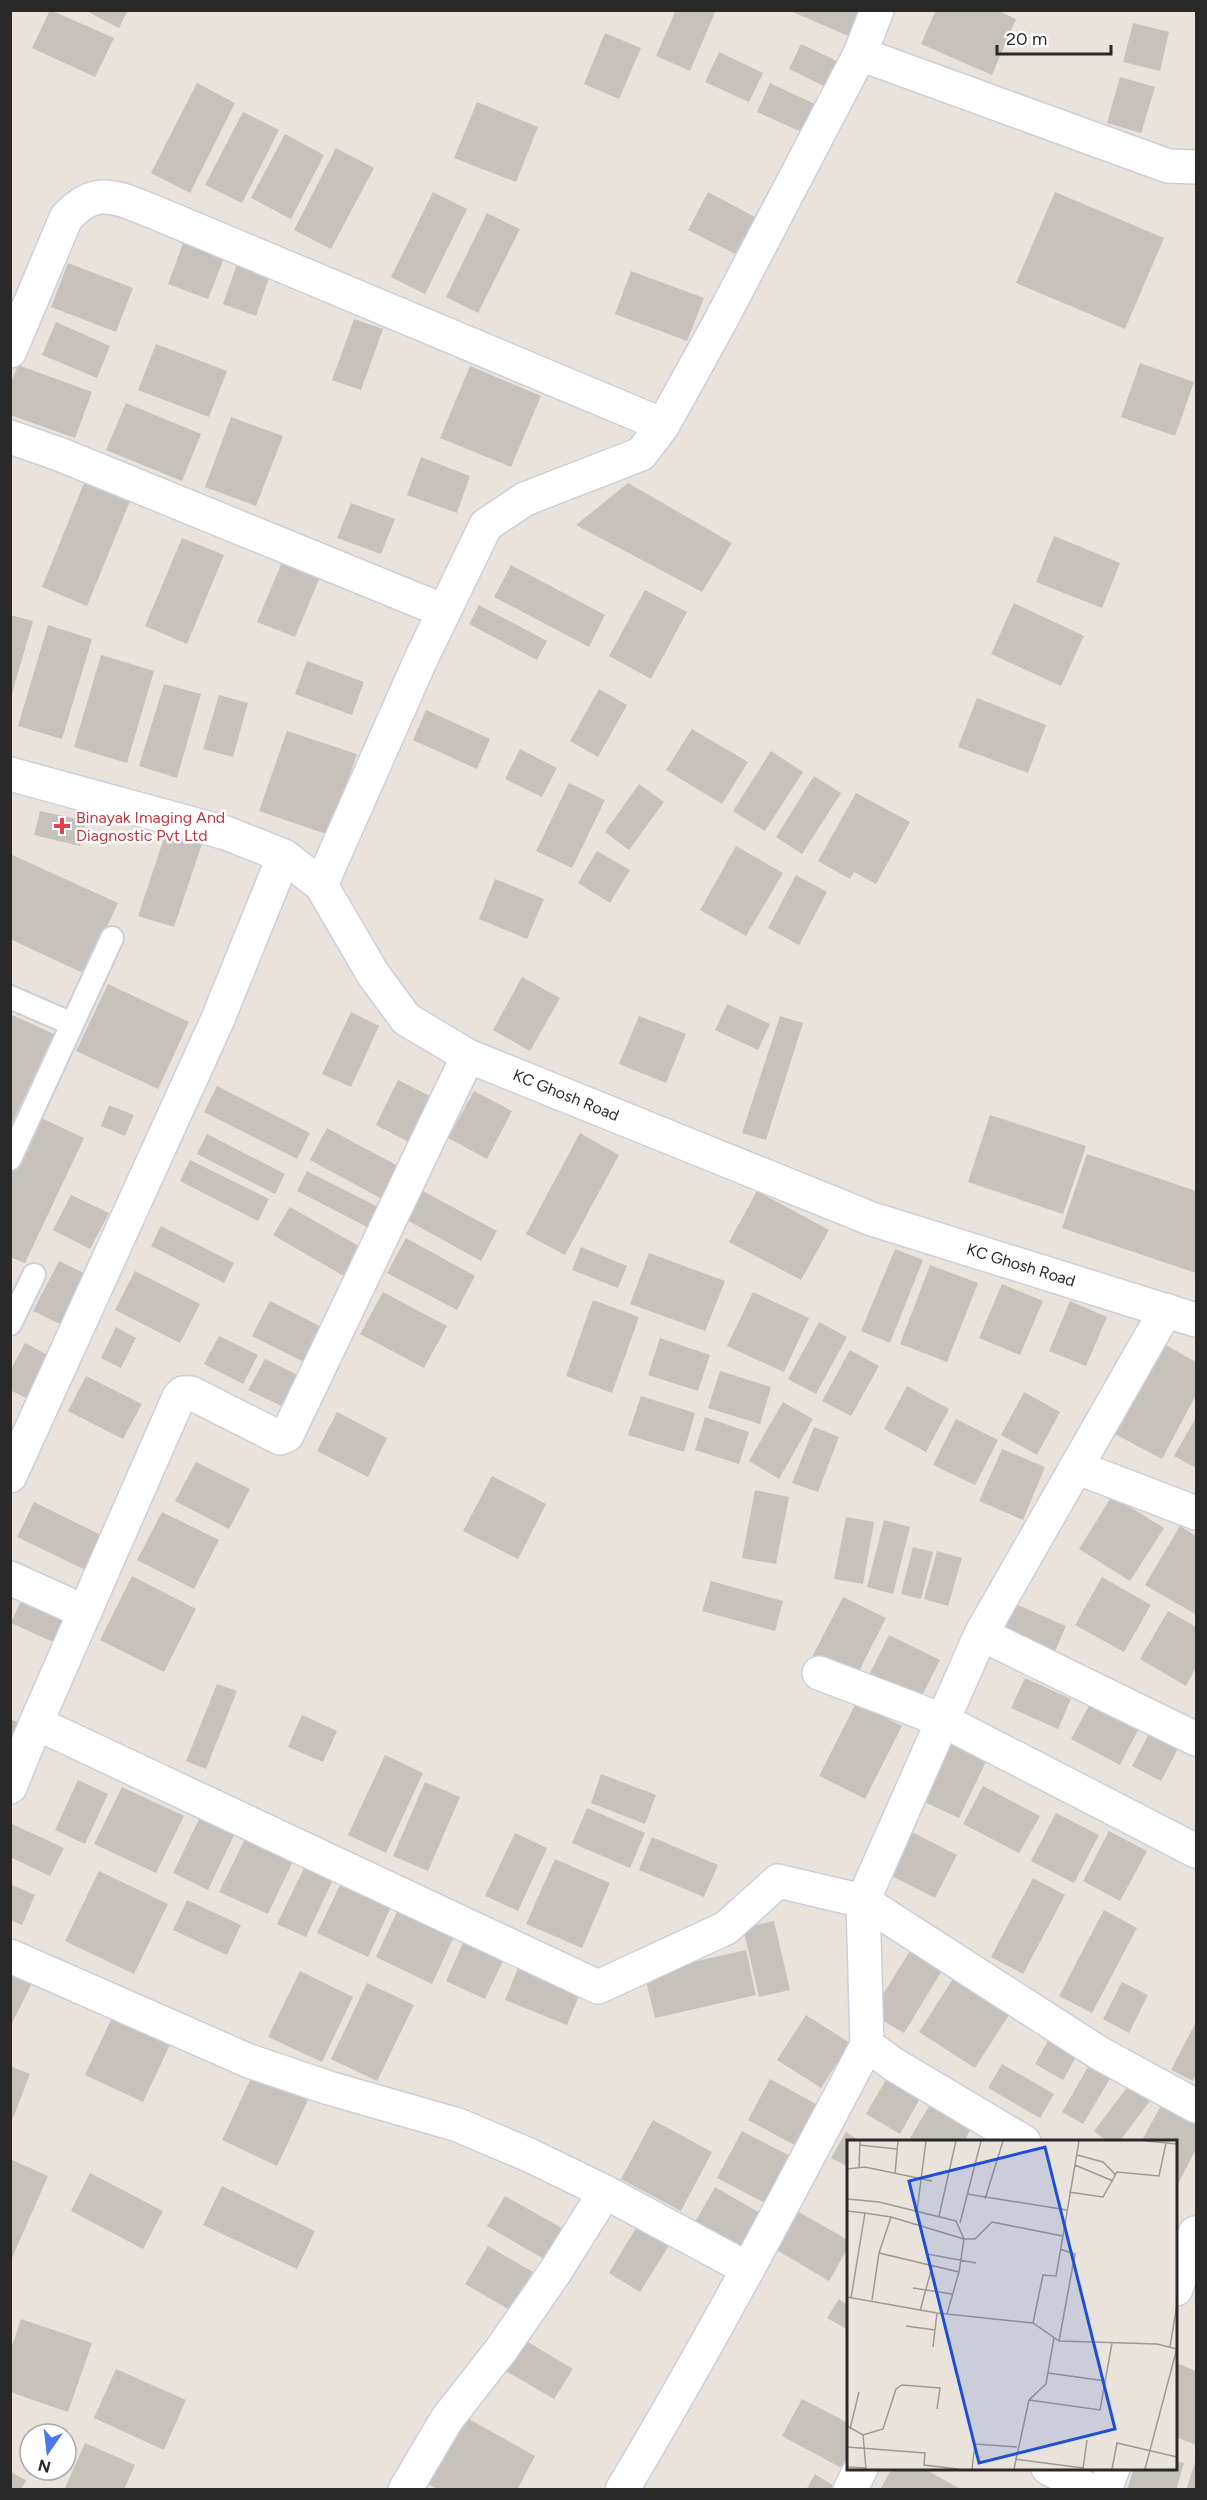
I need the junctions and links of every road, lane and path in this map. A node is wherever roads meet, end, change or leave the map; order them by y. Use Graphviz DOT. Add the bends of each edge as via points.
graph roads {
  1 [pos="877,10"];
  2 [pos="860,54"];
  3 [pos="1197,167"];
  4 [pos="10,351"];
  5 [pos="663,425"];
  6 [pos="10,437"];
  7 [pos="444,611"];
  8 [pos="10,774"];
  9 [pos="284,856"];
  10 [pos="321,885"];
  11 [pos="112,938"];
  12 [pos="10,997"];
  13 [pos="72,1024"];
  14 [pos="468,1056"];
  15 [pos="10,1159"];
  16 [pos="34,1275"];
  17 [pos="13,1312"];
  18 [pos="1181,1315"];
  19 [pos="1076,1467"];
  20 [pos="10,1476"];
  21 [pos="1197,1513"];
  22 [pos="10,1578"];
  23 [pos="86,1612"];
  24 [pos="981,1634"];
  25 [pos="819,1674"];
  26 [pos="942,1719"];
  27 [pos="36,1723"];
  28 [pos="1194,1730"];
  29 [pos="10,1788"];
  30 [pos="1197,1851"];
  31 [pos="863,1901"];
  32 [pos="10,1956"];
  33 [pos="867,2045"];
  34 [pos="1197,2106"];
  35 [pos="1021,2140"];
  36 [pos="605,2192"];
  37 [pos="1189,2230"];
  38 [pos="748,2269"];
  39 [pos="1177,2284"];
  40 [pos="860,2470"];
  41 [pos="1050,2470"];
  42 [pos="1113,2470"];
  43 [pos="405,2490"];
  44 [pos="622,2490"];
  45 [pos="850,2490"];
  46 [pos="1090,2490"];
  47 [pos="1105,2490"];
  1 -- 2 [label="street"];
  2 -- 3 [label="street" via="1168,166"];
  2 -- 5 [label="street"];
  4 -- 5 [label="street" via="66,218 78,204 91,197 106,197 154,212"];
  5 -- 7 [label="street" via="641,454 525,499 486,525"];
  6 -- 7 [label="street"];
  7 -- 10 [label="street"];
  8 -- 9 [label="street, KC Ghosh Road" via="226,833"];
  9 -- 10 [label="street, KC Ghosh Road"];
  9 -- 20 [label="street" via="217,1022"];
  10 -- 14 [label="street, KC Ghosh Road" via="373,974 406,1019"];
  11 -- 13 [label="lane"];
  12 -- 13 [label="lane"];
  13 -- 15 [label="lane"];
  14 -- 18 [label="street, KC Ghosh Road" via="872,1218"];
  14 -- 23 [label="street" via="287,1435 280,1438 191,1393 183,1393"];
  16 -- 17 [label="lane"];
  18 -- 19 [label="street"];
  19 -- 21 [label="street"];
  19 -- 24 [label="street"];
  22 -- 23 [label="street"];
  23 -- 27 [label="street"];
  24 -- 26 [label="street"];
  24 -- 28 [label="street"];
  25 -- 26 [label="street"];
  26 -- 30 [label="street"];
  26 -- 31 [label="street"];
  27 -- 29 [label="street"];
  27 -- 31 [label="street" via="598,1987 726,1928 778,1881"];
  31 -- 33 [label="street"];
  31 -- 34 [label="street" via="1098,2054"];
  32 -- 36 [label="street" via="249,2061 458,2125"];
  33 -- 35 [label="street"];
  33 -- 38 [label="street"];
  36 -- 38 [label="street"];
  36 -- 43 [label="street" via="501,2350 447,2419"];
  37 -- 39 [label="street"];
  38 -- 44 [label="street"];
  40 -- 45 [label="street"];
  41 -- 46 [label="street"];
  42 -- 47 [label="street"];
}
